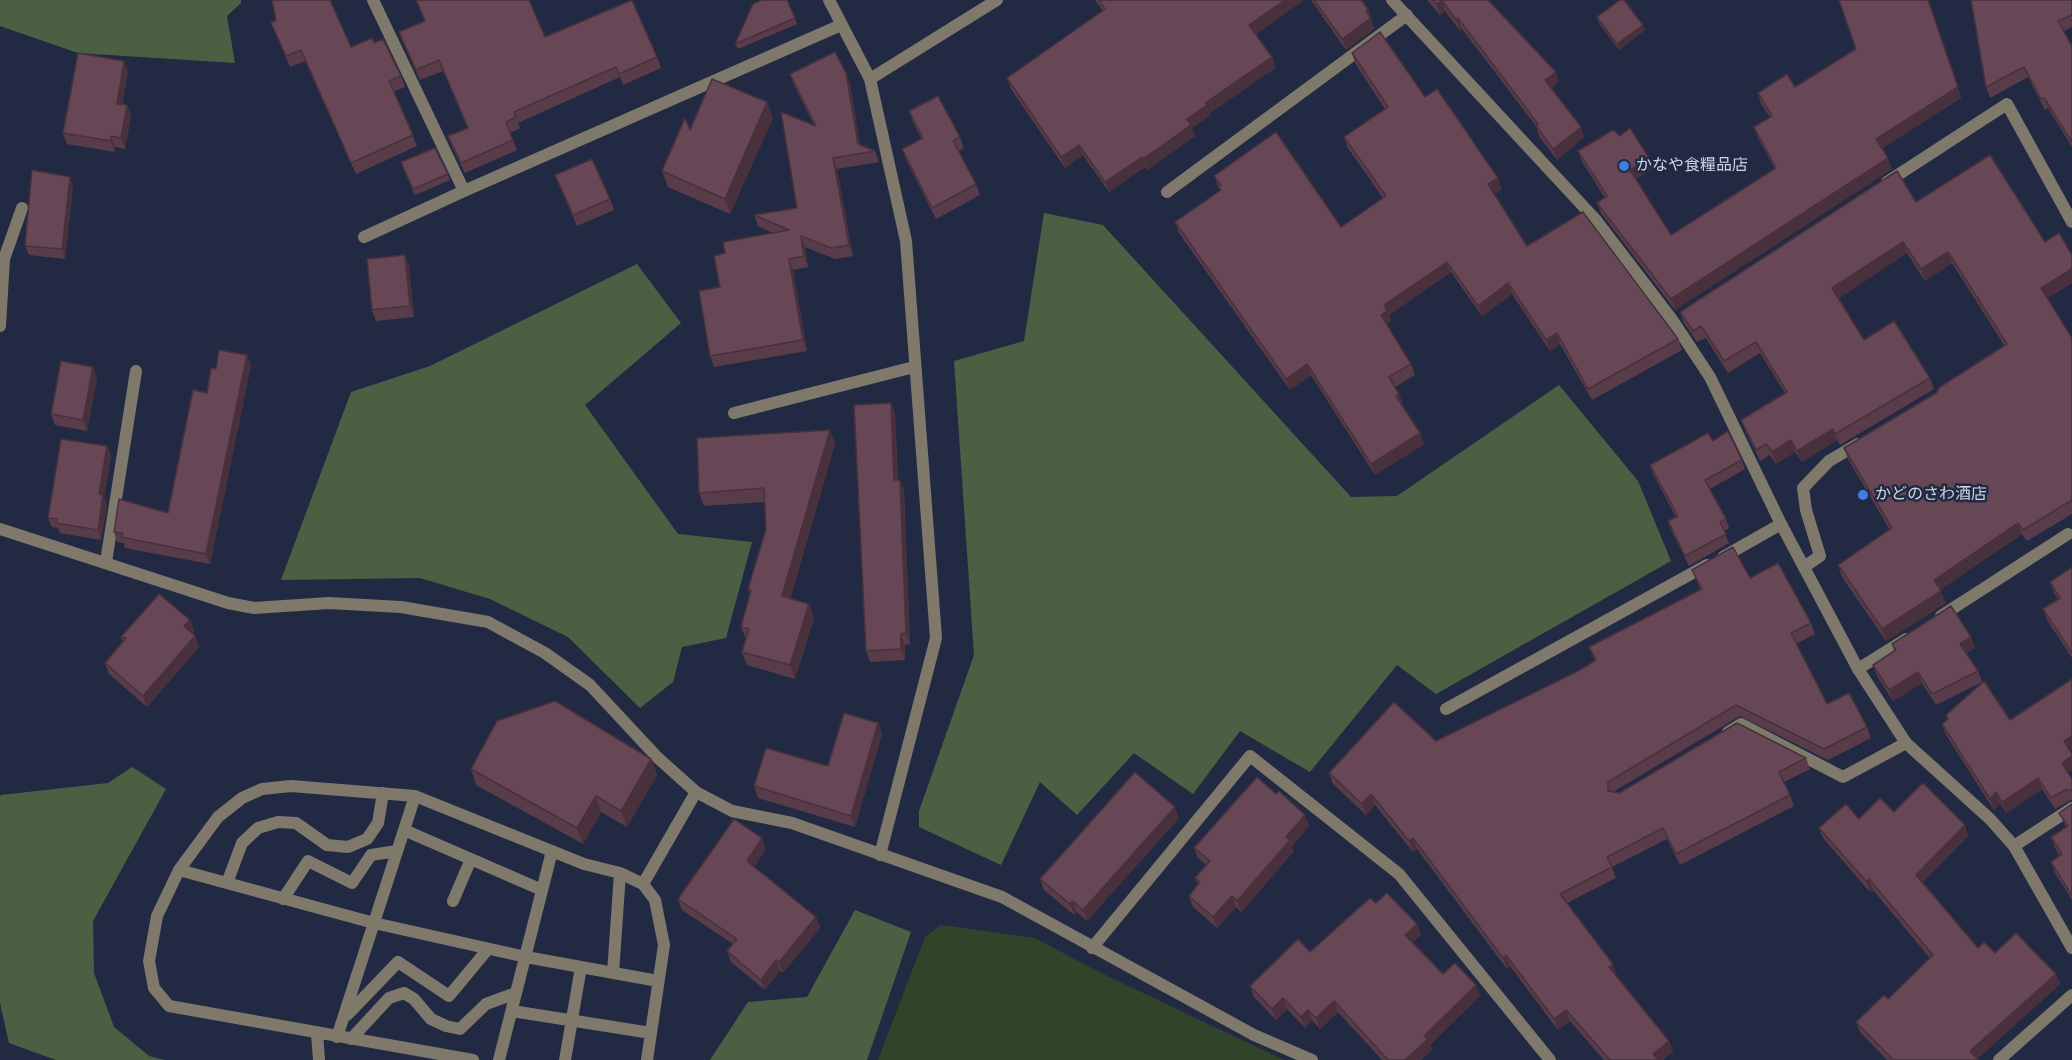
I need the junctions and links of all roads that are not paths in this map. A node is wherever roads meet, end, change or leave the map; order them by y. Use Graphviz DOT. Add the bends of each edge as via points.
graph roads {
  1 [pos="373,0"];
  2 [pos="829,0"];
  3 [pos="1392,0"];
  4 [pos="990,2"];
  5 [pos="1407,15"];
  6 [pos="841,25"];
  7 [pos="870,79"];
  8 [pos="1879,187"];
  9 [pos="464,191"];
  10 [pos="1167,192"];
  11 [pos="22,208"];
  12 [pos="2072,222"];
  13 [pos="364,237"];
  14 [pos="0,326"];
  15 [pos="914,367"];
  16 [pos="136,371"];
  17 [pos="734,413"];
  18 [pos="1868,438"];
  19 [pos="1781,524"];
  20 [pos="0,529"];
  21 [pos="2068,534"];
  22 [pos="106,562"];
  23 [pos="1804,567"];
  24 [pos="1858,669"];
  25 [pos="1446,709"];
  26 [pos="1720,736"];
  27 [pos="1906,743"];
  28 [pos="696,792"];
  29 [pos="383,793"];
  30 [pos="415,796"];
  31 [pos="2072,808"];
  32 [pos="404,830"];
  33 [pos="2014,846"];
  34 [pos="552,851"];
  35 [pos="397,852"];
  36 [pos="880,855"];
  37 [pos="471,859"];
  38 [pos="179,870"];
  39 [pos="620,873"];
  40 [pos="227,883"];
  41 [pos="643,884"];
  42 [pos="542,890"];
  43 [pos="284,898"];
  44 [pos="453,901"];
  45 [pos="374,923"];
  46 [pos="1092,948"];
  47 [pos="2072,948"];
  48 [pos="488,949"];
  49 [pos="526,957"];
  50 [pos="581,968"];
  51 [pos="613,974"];
  52 [pos="658,981"];
  53 [pos="516,993"];
  54 [pos="2072,995"];
  55 [pos="512,1011"];
  56 [pos="343,1018"];
  57 [pos="572,1021"];
  58 [pos="317,1033"];
  59 [pos="651,1033"];
  60 [pos="337,1037"];
  61 [pos="351,1039"];
  62 [pos="320,1060"];
  63 [pos="473,1060"];
  64 [pos="499,1060"];
  65 [pos="565,1060"];
  66 [pos="647,1060"];
  67 [pos="1312,1060"];
  68 [pos="1550,1060"];
  69 [pos="1999,1060"];
  1 -- 9 [label="street"];
  2 -- 6 [label="street"];
  3 -- 5 [label="street"];
  4 -- 7 [label="street"];
  5 -- 10 [label="street"];
  5 -- 19 [label="street" via="1595,219 1678,318"];
  6 -- 7 [label="street"];
  6 -- 9 [label="street"];
  7 -- 15 [label="street" via="906,241"];
  8 -- 12 [label="street" via="2007,104"];
  9 -- 13 [label="street"];
  11 -- 14 [label="street" via="4,259"];
  15 -- 17 [label="street"];
  15 -- 36 [label="street" via="936,638"];
  16 -- 22 [label="street"];
  18 -- 23 [label="street" via="1829,461 1803,488 1820,556"];
  19 -- 23 [label="street"];
  19 -- 25 [label="street"];
  20 -- 22 [label="street"];
  21 -- 24 [label="street"];
  22 -- 28 [label="street" via="254,608 329,603 401,607 488,622 545,653 590,685 658,758"];
  23 -- 24 [label="street"];
  24 -- 27 [label="street"];
  26 -- 27 [label="street" via="1741,724 1844,777"];
  27 -- 33 [label="street"];
  28 -- 36 [label="street" via="732,811 792,823"];
  28 -- 41 [label="street"];
  29 -- 30 [label="street"];
  29 -- 38 [label="street" via="291,786 262,789 242,798 218,817"];
  29 -- 40 [label="street" via="378,823 366,839 348,847 327,845 296,824 278,822 258,828 242,843"];
  30 -- 32 [label="street"];
  30 -- 34 [label="street"];
  31 -- 33 [label="street"];
  32 -- 35 [label="street"];
  32 -- 37 [label="street"];
  33 -- 47 [label="street"];
  34 -- 39 [label="street"];
  34 -- 42 [label="street"];
  35 -- 43 [label="street" via="371,855 352,883 308,861"];
  35 -- 45 [label="street"];
  36 -- 46 [label="street" via="1002,897"];
  37 -- 42 [label="street"];
  37 -- 44 [label="street"];
  38 -- 40 [label="street"];
  38 -- 58 [label="street" via="157,916 149,961 154,988 169,1006"];
  39 -- 41 [label="street"];
  39 -- 51 [label="street"];
  40 -- 43 [label="street"];
  41 -- 52 [label="street" via="655,900 661,924 664,945"];
  42 -- 49 [label="street"];
  43 -- 45 [label="street"];
  45 -- 48 [label="street"];
  45 -- 56 [label="street"];
  46 -- 67 [label="street" via="1254,1035"];
  46 -- 68 [label="street" via="1250,756 1399,873"];
  48 -- 49 [label="street"];
  48 -- 56 [label="street" via="449,996 398,962"];
  49 -- 50 [label="street"];
  49 -- 53 [label="street"];
  50 -- 51 [label="street"];
  50 -- 57 [label="street"];
  51 -- 52 [label="street"];
  52 -- 59 [label="street"];
  53 -- 55 [label="street"];
  53 -- 61 [label="street" via="486,1004 460,1029 431,1019 404,993 389,998"];
  54 -- 69 [label="street"];
  55 -- 57 [label="street"];
  55 -- 64 [label="street"];
  56 -- 60 [label="street"];
  57 -- 59 [label="street"];
  57 -- 65 [label="street"];
  58 -- 60 [label="street"];
  58 -- 62 [label="street"];
  59 -- 66 [label="street"];
  60 -- 61 [label="street"];
  61 -- 63 [label="street"];
}
